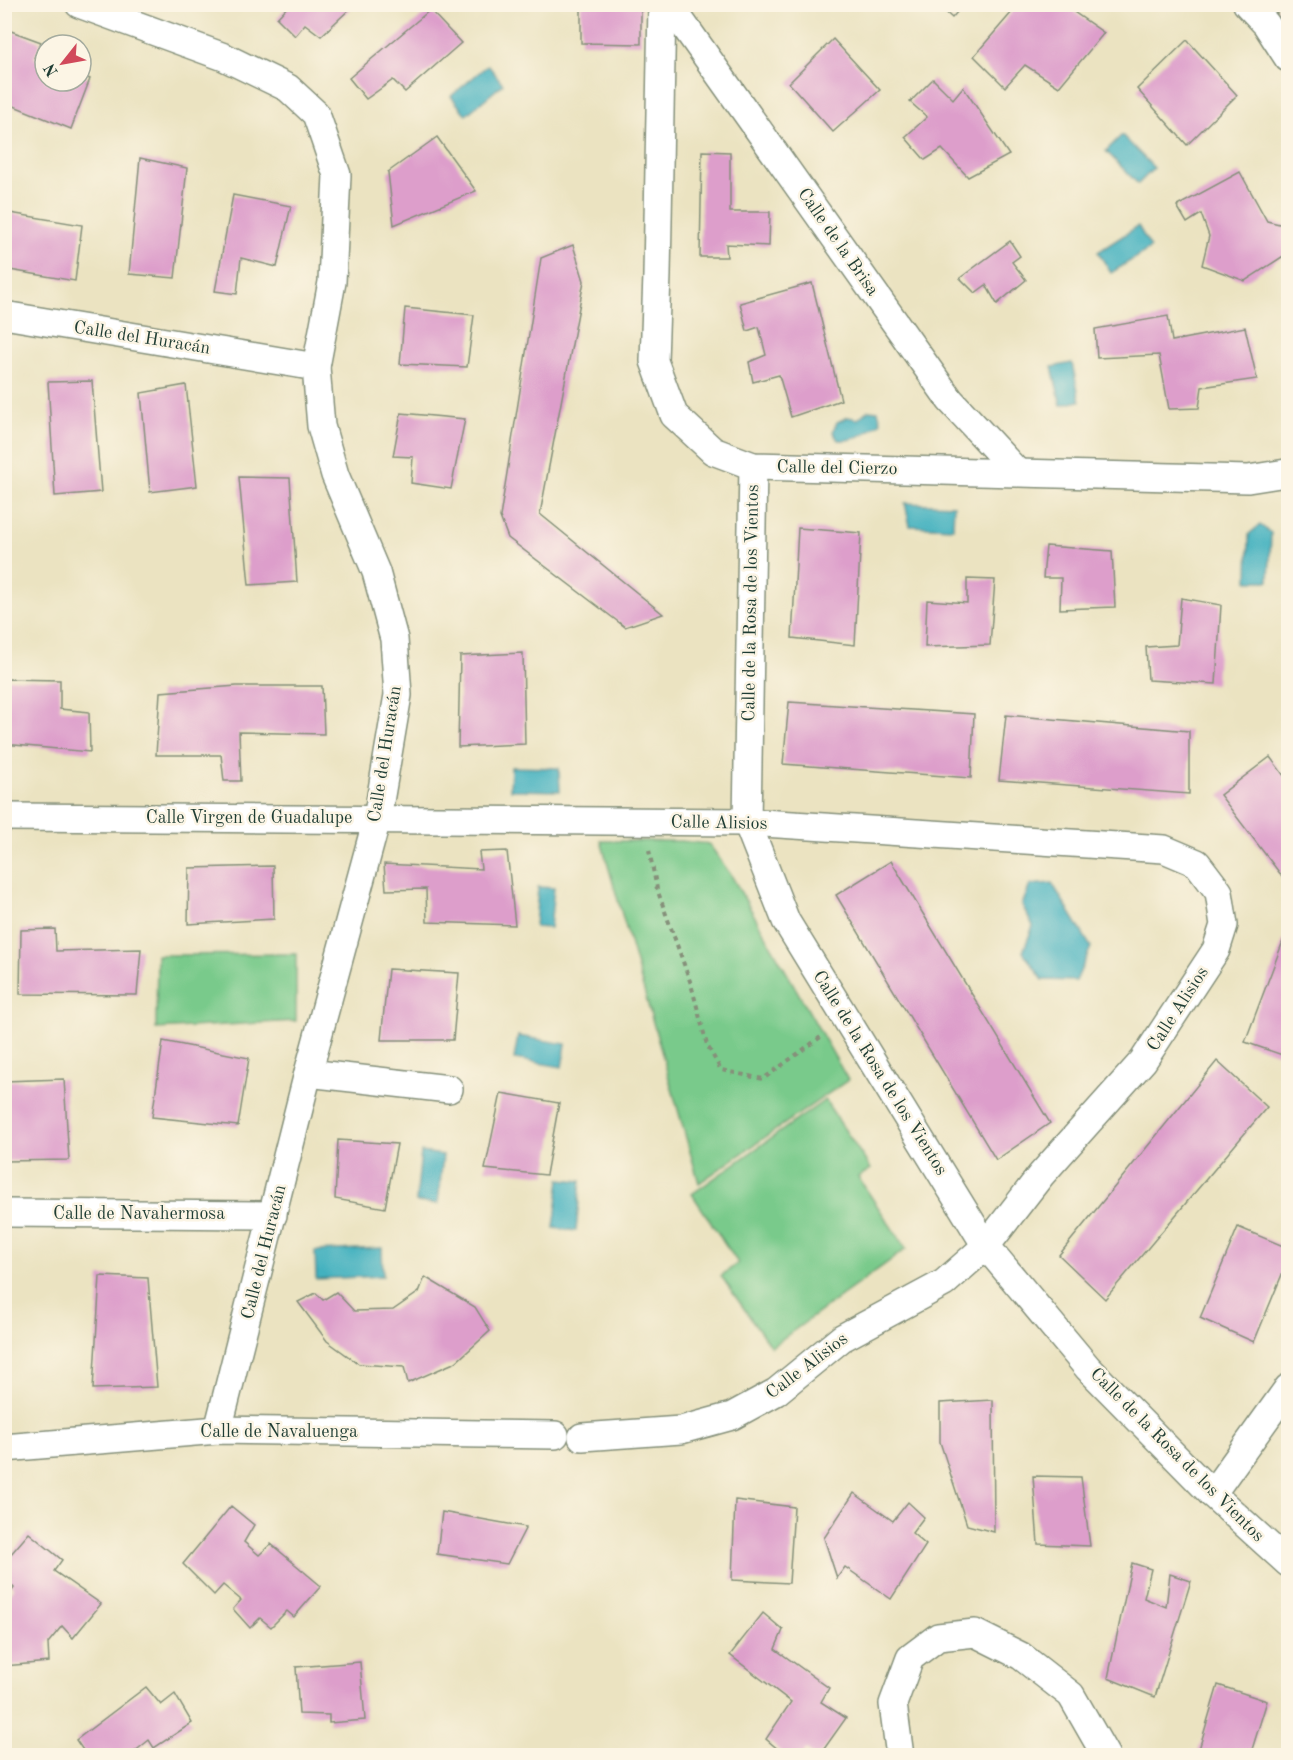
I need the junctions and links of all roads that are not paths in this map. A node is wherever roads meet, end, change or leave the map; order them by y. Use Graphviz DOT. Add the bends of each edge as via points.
graph roads {
  1 [pos="79,4"];
  2 [pos="662,4"];
  3 [pos="669,4"];
  4 [pos="1247,4"];
  5 [pos="1288,58"];
  6 [pos="4,315"];
  7 [pos="316,367"];
  8 [pos="753,466"];
  9 [pos="1017,472"];
  10 [pos="1288,474"];
  11 [pos="4,817"];
  12 [pos="377,819"];
  13 [pos="747,822"];
  14 [pos="602,823"];
  15 [pos="308,1074"];
  16 [pos="449,1089"];
  17 [pos="4,1213"];
  18 [pos="273,1215"];
  19 [pos="986,1246"];
  20 [pos="1288,1388"];
  21 [pos="218,1430"];
  22 [pos="555,1435"];
  23 [pos="582,1437"];
  24 [pos="4,1448"];
  25 [pos="1212,1494"];
  26 [pos="1288,1563"];
  27 [pos="900,1755"];
  28 [pos="1106,1755"];
  1 -- 7 [label="street, Calle del Huracán" via="224,57 288,88 316,114 337,175 332,282"];
  2 -- 8 [label="street, Calle del Cierzo" via="654,361 674,415 713,452"];
  3 -- 9 [label="street, Calle de la Brisa" via="950,400"];
  4 -- 5 [label="street" via="1266,24"];
  6 -- 7 [label="street, Calle del Huracán"];
  7 -- 12 [label="street, Calle del Huracán" via="321,426 335,475 376,572 394,639 398,695"];
  8 -- 9 [label="street, Calle del Cierzo"];
  8 -- 13 [label="street, Calle de la Rosa de los Vientos"];
  9 -- 10 [label="street, Calle del Cierzo" via="1248,479"];
  11 -- 12 [label="street, Calle Virgen de Guadalupe"];
  12 -- 14 [label="street, Calle Virgen de Guadalupe"];
  12 -- 15 [label="street, Calle del Huracán"];
  13 -- 14 [label="street, Calle Alisios"];
  13 -- 19 [label="street, Calle de la Rosa de los Vientos" via="786,921"];
  13 -- 19 [label="street, Calle Alisios" via="1164,849 1197,863 1219,892 1224,925 1216,950 1150,1052 1041,1175"];
  15 -- 16 [label="street"];
  15 -- 18 [label="street, Calle del Huracán"];
  17 -- 18 [label="street, Calle de Navahermosa"];
  18 -- 21 [label="street, Calle del Huracán"];
  19 -- 23 [label="street, Calle Alisios" via="944,1283 842,1338 776,1392 732,1416 681,1430"];
  19 -- 25 [label="street, Calle de la Rosa de los Vientos" via="1088,1368"];
  20 -- 25 [label="street"];
  21 -- 22 [label="street, Calle de Navaluenga"];
  21 -- 24 [label="street, Calle de Navaluenga"];
  25 -- 26 [label="street, Calle de la Rosa de los Vientos"];
  27 -- 28 [label="street" via="893,1704 910,1658 938,1638 975,1634 1021,1656 1071,1695"];
}
